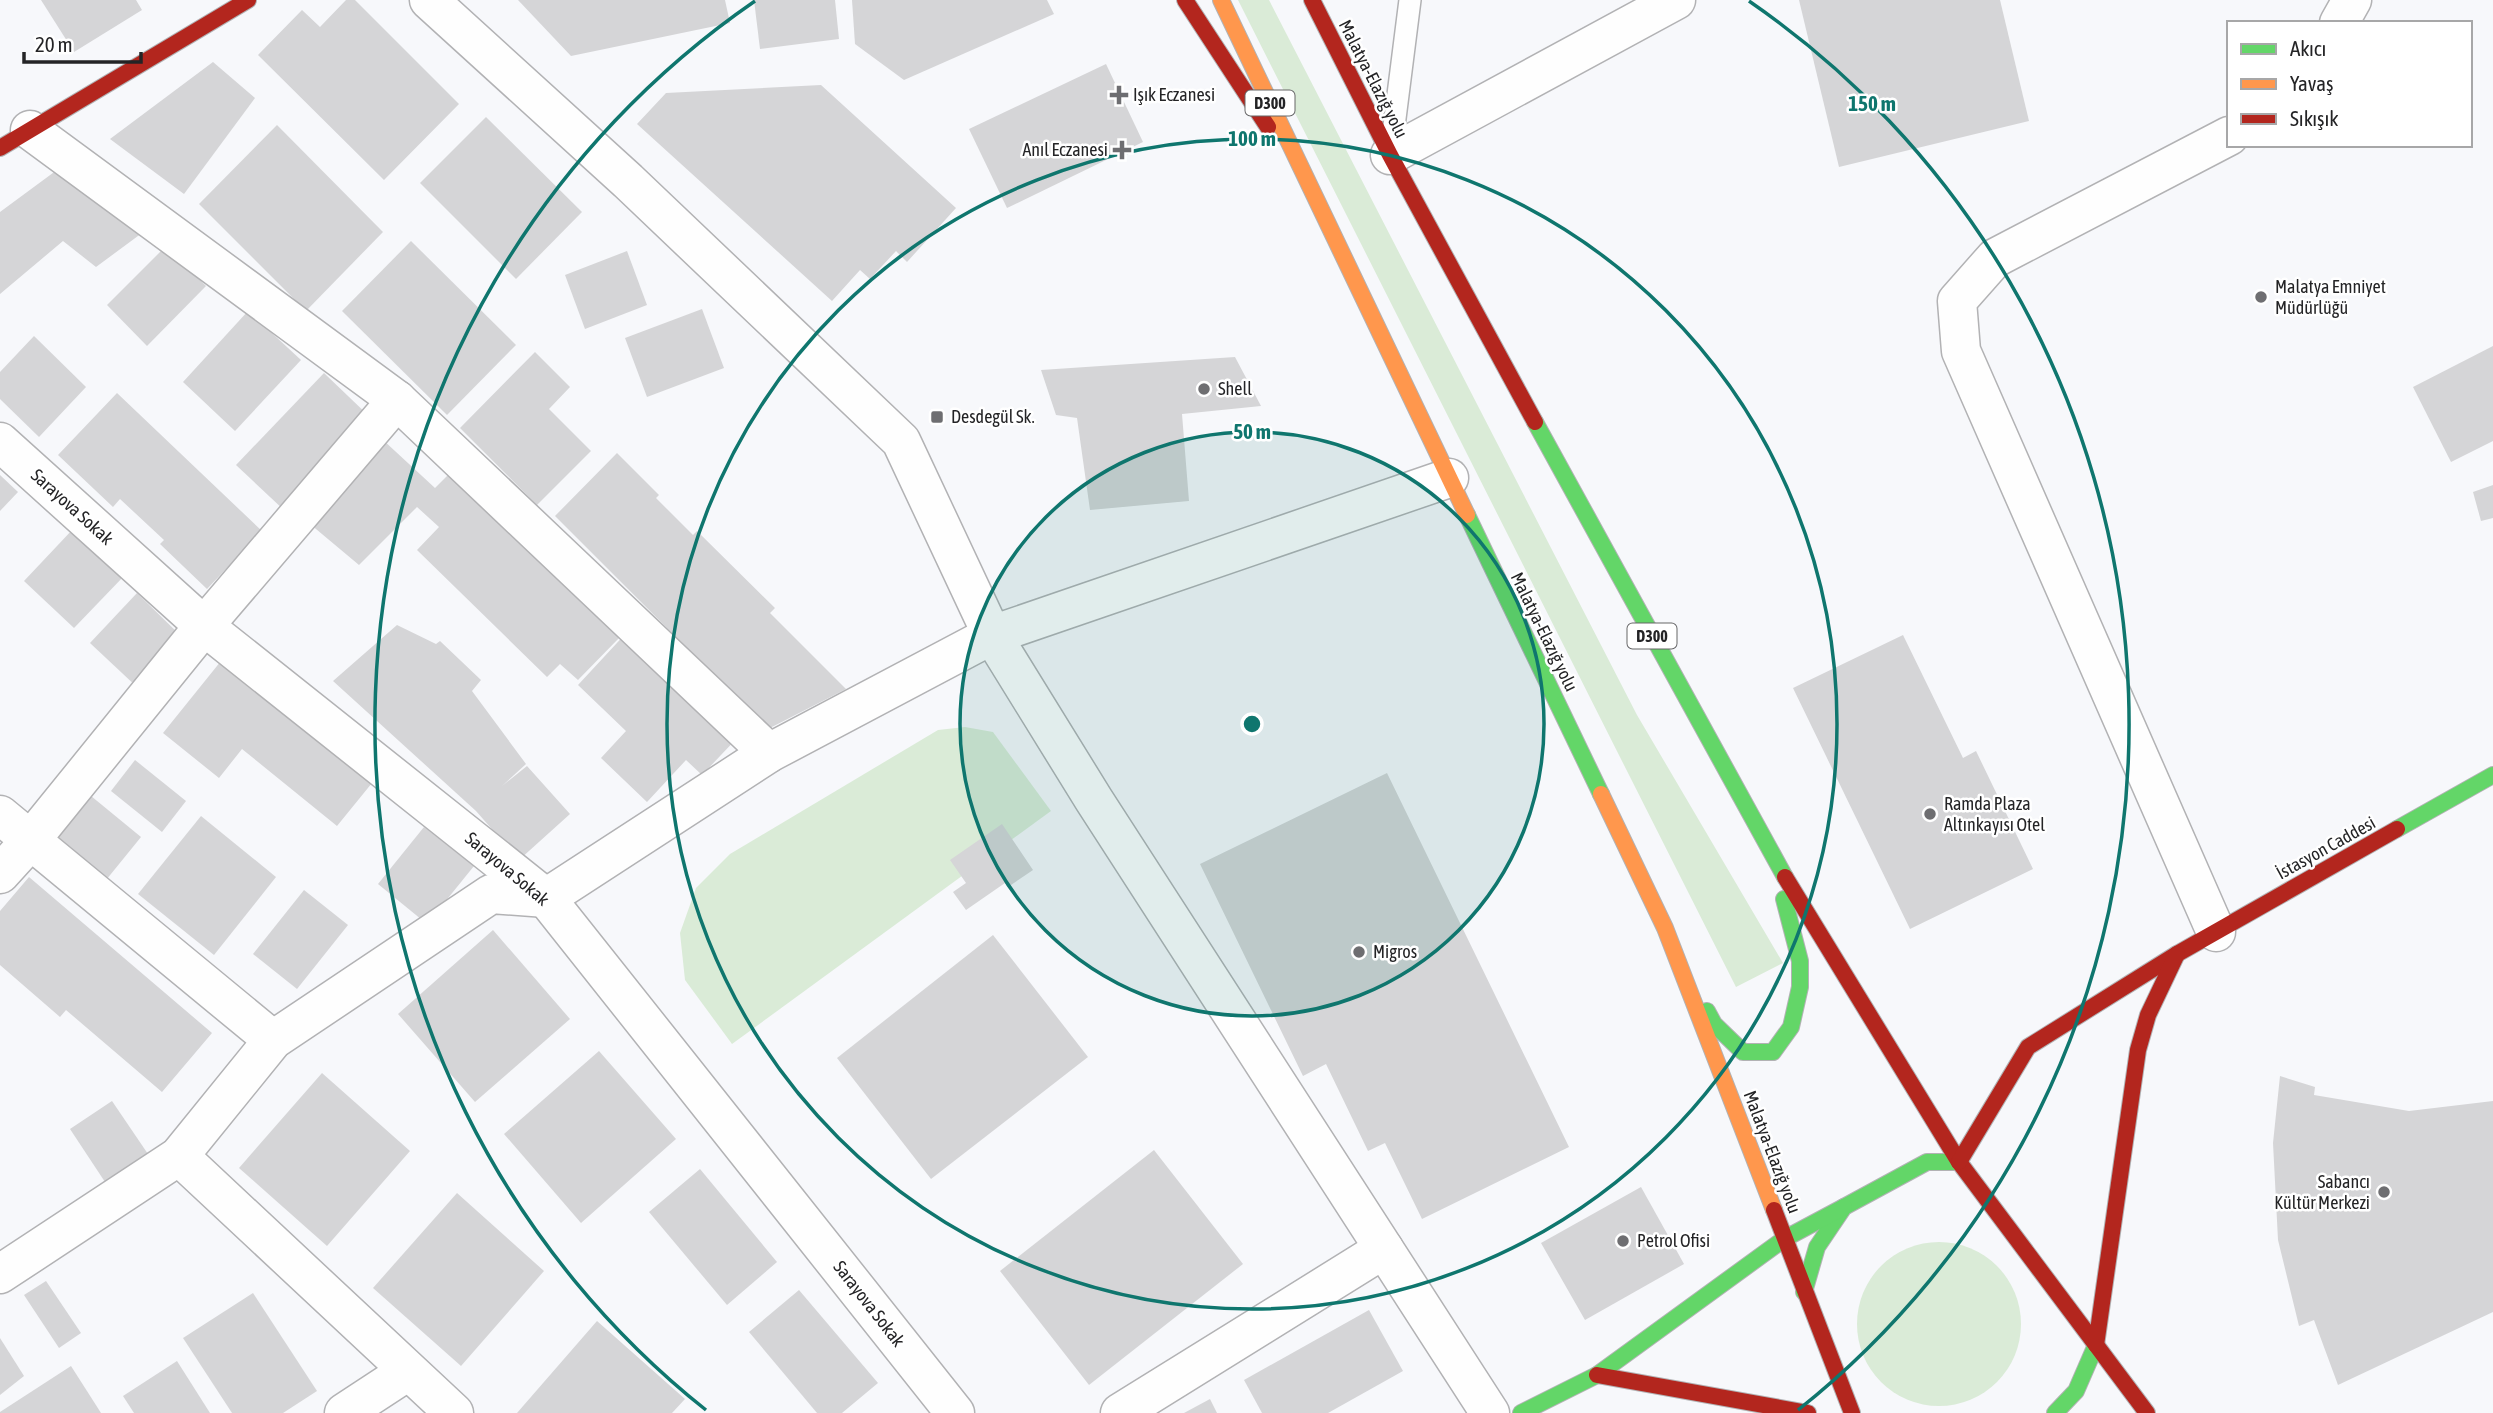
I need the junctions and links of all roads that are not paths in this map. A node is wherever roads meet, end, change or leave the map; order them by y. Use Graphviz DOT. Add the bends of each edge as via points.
graph roads {
  1 [pos="248,0"];
  2 [pos="429,0"];
  3 [pos="1185,0"];
  4 [pos="1221,0"];
  5 [pos="1312,0"];
  6 [pos="1330,0"];
  7 [pos="1410,0"];
  8 [pos="1676,0"];
  9 [pos="2353,0"];
  10 [pos="2340,21"];
  11 [pos="1362,100"];
  12 [pos="2227,137"];
  13 [pos="15,139"];
  14 [pos="1390,155"];
  15 [pos="1320,206"];
  16 [pos="397,400"];
  17 [pos="0,442"];
  18 [pos="1449,478"];
  19 [pos="204,626"];
  20 [pos="992,635"];
  21 [pos="769,753"];
  22 [pos="2493,775"];
  23 [pos="0,815"];
  24 [pos="30,841"];
  25 [pos="1771,855"];
  26 [pos="0,874"];
  27 [pos="546,898"];
  28 [pos="1665,928"];
  29 [pos="2216,932"];
  30 [pos="2177,954"];
  31 [pos="273,1040"];
  32 [pos="179,1156"];
  33 [pos="1959,1162"];
  34 [pos="1844,1207"];
  35 [pos="1784,1239"];
  36 [pos="1384,1249"];
  37 [pos="0,1274"];
  38 [pos="1804,1293"];
  39 [pos="2096,1345"];
  40 [pos="408,1371"];
  41 [pos="1597,1375"];
  42 [pos="2076,1391"];
  43 [pos="344,1413"];
  44 [pos="454,1413"];
  45 [pos="955,1413"];
  46 [pos="1120,1413"];
  47 [pos="1490,1413"];
  48 [pos="1521,1413"];
  49 [pos="1808,1413"];
  50 [pos="1852,1413"];
  51 [pos="2055,1413"];
  52 [pos="2070,1413"];
  53 [pos="2147,1413"];
  1 -- 13 [label="main road"];
  2 -- 20 [label="street" via="628,181 901,441"];
  3 -- 15 [label="main road"];
  4 -- 15 [label="main road, Malatya-Elazığ yolu / D300"];
  5 -- 11 [label="main road, Malatya-Elazığ yolu / D300"];
  6 -- 11 [label="main road"];
  7 -- 14 [label="lane"];
  8 -- 14 [label="street"];
  9 -- 10 [label="street"];
  11 -- 14 [label="main road, Malatya-Elazığ yolu / D300"];
  12 -- 29 [label="street" via="1994,258 1957,301 1961,351"];
  13 -- 16 [label="street"];
  14 -- 25 [label="main road, Malatya-Elazığ yolu / D300"];
  15 -- 18 [label="main road, Malatya-Elazığ yolu / D300"];
  16 -- 19 [label="street"];
  16 -- 21 [label="street"];
  17 -- 19 [label="street, Sarayova Sokak"];
  18 -- 20 [label="street"];
  18 -- 28 [label="main road, Malatya-Elazığ yolu / D300"];
  19 -- 24 [label="street"];
  19 -- 27 [label="street, Sarayova Sokak"];
  20 -- 21 [label="street"];
  20 -- 36 [label="street"];
  21 -- 27 [label="street"];
  22 -- 29 [label="main road, İstasyon Caddesi"];
  23 -- 24 [label="street"];
  24 -- 26 [label="street"];
  24 -- 31 [label="street"];
  25 -- 28 [label="main road" via="1800,961 1800,987 1791,1027 1773,1052 1743,1052 1714,1024"];
  25 -- 33 [label="main road, Malatya-Elazığ yolu / D300"];
  27 -- 31 [label="street" via="491,894"];
  27 -- 45 [label="street, Sarayova Sokak"];
  28 -- 35 [label="main road, Malatya-Elazığ yolu / D300"];
  29 -- 30 [label="main road, İstasyon Caddesi"];
  30 -- 33 [label="main road, İstasyon Caddesi" via="2028,1047"];
  30 -- 39 [label="main road" via="2148,1015 2138,1050"];
  31 -- 32 [label="street"];
  32 -- 37 [label="street"];
  32 -- 40 [label="street"];
  33 -- 34 [label="main road" via="1927,1163"];
  33 -- 39 [label="main road, Malatya-Elazığ yolu"];
  34 -- 35 [label="main road"];
  34 -- 38 [label="main road" via="1818,1247"];
  35 -- 38 [label="main road, Malatya-Elazığ yolu / D300"];
  35 -- 41 [label="main road"];
  36 -- 46 [label="street"];
  36 -- 47 [label="street"];
  38 -- 50 [label="main road, Malatya-Elazığ yolu"];
  39 -- 42 [label="main road"];
  39 -- 53 [label="main road"];
  40 -- 43 [label="street"];
  40 -- 44 [label="street"];
  41 -- 48 [label="main road"];
  41 -- 49 [label="main road"];
  42 -- 51 [label="main road"];
  42 -- 52 [label="main road"];
}
